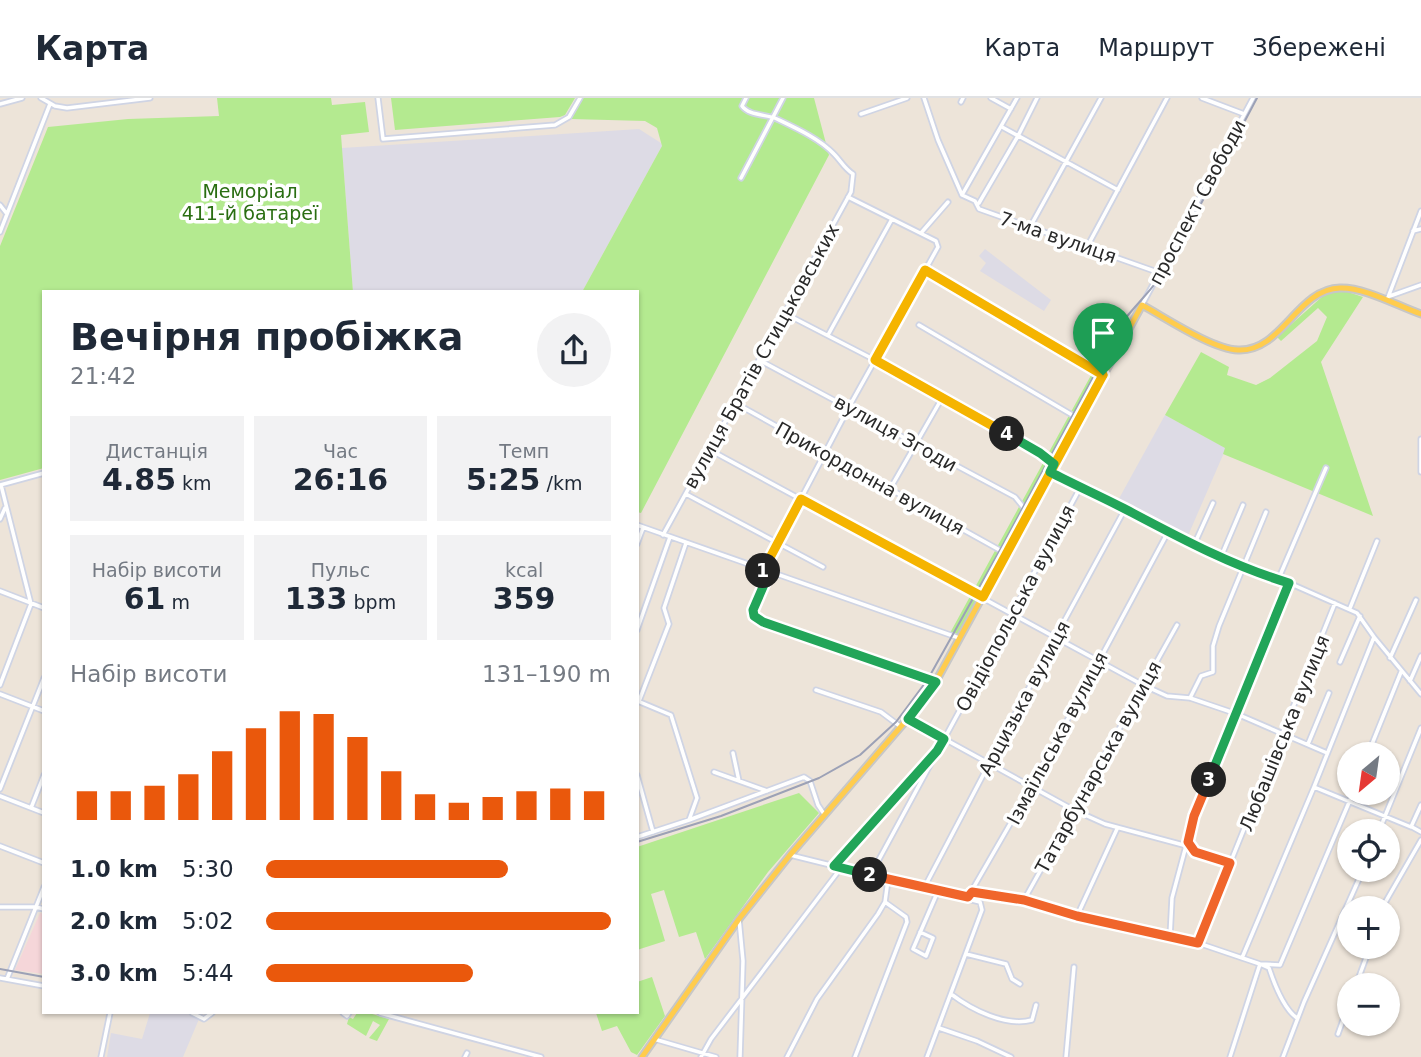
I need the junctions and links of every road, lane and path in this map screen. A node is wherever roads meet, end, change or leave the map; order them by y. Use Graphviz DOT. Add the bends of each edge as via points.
graph roads {
  1 [pos="22,98"];
  2 [pos="41,98"];
  3 [pos="150,98"];
  4 [pos="378,98"];
  5 [pos="580,98"];
  6 [pos="746,98"];
  7 [pos="783,98"];
  8 [pos="907,98"];
  9 [pos="924,98"];
  10 [pos="991,98"];
  11 [pos="1017,98"];
  12 [pos="1037,98"];
  13 [pos="1101,98"];
  14 [pos="1167,98"];
  15 [pos="1202,98"];
  16 [pos="1253,98"];
  17 [pos="131,99"];
  18 [pos="2,102"];
  19 [pos="50,104"];
  20 [pos="1011,109"];
  21 [pos="861,114"];
  22 [pos="1244,114"];
  23 [pos="774,117"];
  24 [pos="1002,127"];
  25 [pos="1018,136"];
  26 [pos="1066,162"];
  27 [pos="741,178"];
  28 [pos="1118,190"];
  29 [pos="962,195"];
  30 [pos="848,197"];
  31 [pos="948,202"];
  32 [pos="978,204"];
  33 [pos="0,205"];
  34 [pos="1421,211"];
  35 [pos="8,214"];
  36 [pos="892,219"];
  37 [pos="1030,227"];
  38 [pos="1421,229"];
  39 [pos="1413,231"];
  40 [pos="0,232"];
  41 [pos="921,233"];
  42 [pos="1087,247"];
  43 [pos="925,270"];
  44 [pos="1160,273"];
  45 [pos="1421,285"];
  46 [pos="1388,299"];
  47 [pos="1142,305"];
  48 [pos="784,313"];
  49 [pos="1421,314"];
  50 [pos="919,326"];
  51 [pos="828,335"];
  52 [pos="759,360"];
  53 [pos="875,360"];
  54 [pos="1103,375"];
  55 [pos="942,398"];
  56 [pos="734,403"];
  57 [pos="849,407"];
  58 [pos="1079,419"];
  59 [pos="1421,439"];
  60 [pos="916,446"];
  61 [pos="710,450"];
  62 [pos="825,453"];
  63 [pos="1054,464"];
  64 [pos="1326,468"];
  65 [pos="1050,472"];
  66 [pos="1421,472"];
  67 [pos="42,474"];
  68 [pos="0,485"];
  69 [pos="1080,488"];
  70 [pos="890,489"];
  71 [pos="686,494"];
  72 [pos="801,499"];
  73 [pos="1213,502"];
  74 [pos="1243,505"];
  75 [pos="6,507"];
  76 [pos="1125,509"];
  77 [pos="1266,512"];
  78 [pos="1028,513"];
  79 [pos="0,519"];
  80 [pos="639,526"];
  81 [pos="643,528"];
  82 [pos="1168,533"];
  83 [pos="663,535"];
  84 [pos="670,537"];
  85 [pos="639,539"];
  86 [pos="1377,541"];
  87 [pos="778,542"];
  88 [pos="686,543"];
  89 [pos="1194,545"];
  90 [pos="1006,554"];
  91 [pos="1221,557"];
  92 [pos="823,567"];
  93 [pos="1244,567"];
  94 [pos="763,571"];
  95 [pos="769,573"];
  96 [pos="1278,580"];
  97 [pos="1289,583"];
  98 [pos="0,591"];
  99 [pos="983,597"];
  100 [pos="1416,600"];
  101 [pos="1335,603"];
  102 [pos="31,604"];
  103 [pos="42,607"];
  104 [pos="1350,608"];
  105 [pos="1012,614"];
  106 [pos="1360,616"];
  107 [pos="639,624"];
  108 [pos="1177,625"];
  109 [pos="1374,637"];
  110 [pos="960,638"];
  111 [pos="1055,638"];
  112 [pos="1421,656"];
  113 [pos="1390,658"];
  114 [pos="1099,661"];
  115 [pos="1340,662"];
  116 [pos="1401,671"];
  117 [pos="1410,681"];
  118 [pos="936,682"];
  119 [pos="42,683"];
  120 [pos="0,685"];
  121 [pos="1143,685"];
  122 [pos="817,690"];
  123 [pos="1329,693"];
  124 [pos="0,694"];
  125 [pos="1421,694"];
  126 [pos="1190,698"];
  127 [pos="639,699"];
  128 [pos="639,701"];
  129 [pos="33,706"];
  130 [pos="42,709"];
  131 [pos="1237,714"];
  132 [pos="908,719"];
  133 [pos="901,727"];
  134 [pos="1421,728"];
  135 [pos="1283,734"];
  136 [pos="944,739"];
  137 [pos="1373,742"];
  138 [pos="1308,744"];
  139 [pos="937,751"];
  140 [pos="733,752"];
  141 [pos="1327,752"];
  142 [pos="989,763"];
  143 [pos="714,772"];
  144 [pos="42,780"];
  145 [pos="740,781"];
  146 [pos="639,782"];
  147 [pos="1032,786"];
  148 [pos="1314,787"];
  149 [pos="0,789"];
  150 [pos="769,791"];
  151 [pos="0,796"];
  152 [pos="1337,796"];
  153 [pos="1348,805"];
  154 [pos="1359,805"];
  155 [pos="1421,806"];
  156 [pos="31,808"];
  157 [pos="1074,810"];
  158 [pos="42,812"];
  159 [pos="825,815"];
  160 [pos="1385,816"];
  161 [pos="1384,819"];
  162 [pos="689,821"];
  163 [pos="1412,827"];
  164 [pos="1117,829"];
  165 [pos="653,832"];
  166 [pos="1421,832"];
  167 [pos="639,836"];
  168 [pos="1421,840"];
  169 [pos="1188,844"];
  170 [pos="0,846"];
  171 [pos="790,855"];
  172 [pos="42,862"];
  173 [pos="1230,863"];
  174 [pos="834,866"];
  175 [pos="841,868"];
  176 [pos="870,876"];
  177 [pos="888,880"];
  178 [pos="1358,882"];
  179 [pos="924,888"];
  180 [pos="938,891"];
  181 [pos="42,892"];
  182 [pos="972,892"];
  183 [pos="1388,896"];
  184 [pos="968,897"];
  185 [pos="1024,900"];
  186 [pos="885,902"];
  187 [pos="0,907"];
  188 [pos="36,907"];
  189 [pos="42,908"];
  190 [pos="1077,916"];
  191 [pos="739,919"];
  192 [pos="920,932"];
  193 [pos="1170,937"];
  194 [pos="1199,942"];
  195 [pos="966,954"];
  196 [pos="1242,958"];
  197 [pos="1260,964"];
  198 [pos="1074,967"];
  199 [pos="0,978"];
  200 [pos="7,979"];
  201 [pos="1020,984"];
  202 [pos="42,986"];
  203 [pos="951,994"];
  204 [pos="742,1000"];
  205 [pos="1036,1005"];
  206 [pos="110,1014"];
  207 [pos="194,1014"];
  208 [pos="211,1014"];
  209 [pos="384,1014"];
  210 [pos="1298,1018"];
  211 [pos="939,1028"];
  212 [pos="654,1039"];
  213 [pos="702,1055"];
  214 [pos="101,1057"];
  215 [pos="541,1057"];
  216 [pos="642,1057"];
  217 [pos="716,1057"];
  218 [pos="740,1057"];
  219 [pos="787,1057"];
  220 [pos="855,1057"];
  221 [pos="928,1057"];
  222 [pos="1010,1057"];
  223 [pos="1066,1057"];
  224 [pos="1230,1057"];
  225 [pos="1283,1057"];
  1 -- 18 [label="street"];
  2 -- 19 [label="street"];
  3 -- 17 [label="street"];
  4 -- 5 [label="street" via="383,139 555,125 569,117"];
  6 -- 23 [label="street" via="742,106 746,111"];
  7 -- 23 [label="street"];
  8 -- 21 [label="street"];
  9 -- 29 [label="street"];
  10 -- 20 [label="street"];
  11 -- 20 [label="street"];
  12 -- 25 [label="street"];
  13 -- 26 [label="street"];
  14 -- 28 [label="street"];
  15 -- 22 [label="street"];
  16 -- 22 [label="street, проспект Свободи"];
  17 -- 19 [label="street" via="67,108"];
  19 -- 35 [label="street"];
  20 -- 24 [label="street"];
  22 -- 44 [label="street, проспект Свободи"];
  23 -- 27 [label="street"];
  23 -- 30 [label="street, вулиця Братів Стицьковських" via="835,154 853,174"];
  24 -- 25 [label="street"];
  24 -- 29 [label="street"];
  25 -- 26 [label="street"];
  25 -- 32 [label="street"];
  26 -- 28 [label="street"];
  26 -- 37 [label="street"];
  28 -- 42 [label="street"];
  29 -- 32 [label="street, 7-ма вулиця"];
  30 -- 36 [label="street"];
  30 -- 48 [label="street, вулиця Братів Стицьковських"];
  31 -- 41 [label="street"];
  32 -- 37 [label="street, 7-ма вулиця" via="979,209"];
  33 -- 35 [label="street"];
  34 -- 39 [label="street"];
  35 -- 40 [label="street"];
  36 -- 41 [label="street"];
  36 -- 51 [label="street"];
  37 -- 42 [label="street, 7-ма вулиця"];
  38 -- 39 [label="street"];
  39 -- 46 [label="street"];
  41 -- 43 [label="street" via="938,244"];
  42 -- 44 [label="street, 7-ма вулиця"];
  43 -- 53 [label="street"];
  43 -- 54 [label="street"];
  44 -- 47 [label="street, проспект Свободи"];
  45 -- 46 [label="street"];
  46 -- 47 [label="main road" via="1350,289 1325,291 1267,341 1242,350 1219,346"];
  46 -- 49 [label="main road"];
  47 -- 54 [label="main road"];
  48 -- 51 [label="street"];
  48 -- 52 [label="street, вулиця Братів Стицьковських"];
  50 -- 58 [label="street"];
  51 -- 53 [label="street"];
  52 -- 56 [label="street, вулиця Братів Стицьковських"];
  52 -- 57 [label="street, вулиця Згоди"];
  53 -- 55 [label="street"];
  53 -- 57 [label="street"];
  54 -- 58 [label="main road"];
  55 -- 60 [label="street"];
  55 -- 63 [label="street"];
  56 -- 61 [label="street, вулиця Братів Стицьковських"];
  56 -- 62 [label="street, Прикордонна вулиця"];
  57 -- 60 [label="street, вулиця Згоди"];
  57 -- 62 [label="street"];
  58 -- 63 [label="main road"];
  59 -- 66 [label="street"];
  60 -- 70 [label="street"];
  60 -- 78 [label="street, вулиця Згоди" via="1015,496"];
  61 -- 71 [label="street, вулиця Братів Стицьковських"];
  61 -- 72 [label="street"];
  62 -- 70 [label="street, Прикордонна вулиця"];
  62 -- 72 [label="street"];
  63 -- 65 [label="main road"];
  64 -- 96 [label="street"];
  65 -- 69 [label="street"];
  65 -- 78 [label="main road"];
  67 -- 68 [label="street"];
  68 -- 75 [label="street"];
  69 -- 76 [label="street"];
  69 -- 105 [label="street, Овідіопольська вулиця"];
  70 -- 90 [label="street, Прикордонна вулиця"];
  71 -- 83 [label="street, вулиця Братів Стицьковських"];
  71 -- 87 [label="street"];
  72 -- 87 [label="street"];
  72 -- 99 [label="street"];
  73 -- 89 [label="street"];
  74 -- 91 [label="street"];
  75 -- 79 [label="street"];
  75 -- 102 [label="street"];
  76 -- 82 [label="street"];
  76 -- 111 [label="street, Арцизька вулиця"];
  77 -- 93 [label="street"];
  78 -- 90 [label="main road"];
  80 -- 81 [label="street"];
  81 -- 83 [label="street"];
  81 -- 85 [label="street"];
  82 -- 89 [label="street"];
  82 -- 114 [label="street, Ізмаїльська вулиця"];
  83 -- 84 [label="street"];
  84 -- 88 [label="street"];
  84 -- 107 [label="street"];
  86 -- 104 [label="street"];
  87 -- 92 [label="street"];
  87 -- 94 [label="street"];
  88 -- 94 [label="street"];
  88 -- 127 [label="street" via="664,608 669,624"];
  89 -- 91 [label="street"];
  90 -- 99 [label="main road"];
  91 -- 93 [label="street"];
  93 -- 96 [label="street"];
  93 -- 126 [label="street" via="1213,646 1213,672 1201,676"];
  94 -- 95 [label="street"];
  95 -- 110 [label="street"];
  95 -- 118 [label="street" via="753,610 763,622"];
  96 -- 97 [label="street"];
  97 -- 101 [label="street"];
  97 -- 131 [label="street"];
  98 -- 102 [label="street"];
  99 -- 105 [label="street"];
  99 -- 110 [label="main road"];
  100 -- 113 [label="street"];
  101 -- 104 [label="street"];
  101 -- 135 [label="street, Любашівська вулиця"];
  102 -- 103 [label="street"];
  102 -- 120 [label="street"];
  104 -- 106 [label="street"];
  105 -- 111 [label="street"];
  105 -- 136 [label="street, Овідіопольська вулиця"];
  106 -- 109 [label="street"];
  106 -- 115 [label="street"];
  108 -- 121 [label="street, Татарбунарська вулиця"];
  109 -- 113 [label="street"];
  109 -- 141 [label="street"];
  110 -- 118 [label="main road"];
  111 -- 114 [label="street"];
  111 -- 142 [label="street, Арцизька вулиця"];
  112 -- 117 [label="street"];
  113 -- 116 [label="street"];
  114 -- 121 [label="street"];
  114 -- 147 [label="street, Ізмаїльська вулиця"];
  116 -- 117 [label="street"];
  116 -- 137 [label="street"];
  117 -- 125 [label="street"];
  118 -- 132 [label="main road"];
  119 -- 129 [label="street"];
  121 -- 126 [label="street" via="1167,696"];
  121 -- 157 [label="street, Татарбунарська вулиця"];
  122 -- 133 [label="street" via="881,712"];
  123 -- 138 [label="street"];
  124 -- 129 [label="street"];
  126 -- 131 [label="street"];
  128 -- 162 [label="street" via="671,715 698,798"];
  129 -- 130 [label="street"];
  129 -- 149 [label="street"];
  131 -- 135 [label="street"];
  131 -- 169 [label="street" via="1194,816"];
  132 -- 133 [label="main road"];
  132 -- 136 [label="street"];
  133 -- 159 [label="main road"];
  134 -- 160 [label="street"];
  135 -- 138 [label="street"];
  135 -- 173 [label="street, Любашівська вулиця"];
  136 -- 139 [label="street, Овідіопольська вулиця"];
  136 -- 142 [label="street"];
  138 -- 141 [label="street"];
  139 -- 174 [label="street"];
  139 -- 176 [label="street, Овідіопольська вулиця"];
  140 -- 145 [label="street"];
  141 -- 148 [label="street"];
  142 -- 147 [label="street"];
  142 -- 179 [label="street, Арцизька вулиця"];
  143 -- 145 [label="street"];
  144 -- 156 [label="street"];
  145 -- 150 [label="street"];
  146 -- 165 [label="street"];
  147 -- 157 [label="street"];
  147 -- 182 [label="street, Ізмаїльська вулиця"];
  148 -- 152 [label="street"];
  148 -- 196 [label="street"];
  150 -- 159 [label="street" via="808,777"];
  150 -- 162 [label="street"];
  151 -- 156 [label="street"];
  153 -- 197 [label="street" via="1282,963 1278,967"];
  154 -- 160 [label="street"];
  155 -- 160 [label="street" via="1411,827"];
  156 -- 158 [label="street"];
  157 -- 164 [label="street"];
  157 -- 185 [label="street, Татарбунарська вулиця"];
  159 -- 171 [label="main road"];
  160 -- 161 [label="street"];
  162 -- 165 [label="street"];
  163 -- 166 [label="street"];
  164 -- 169 [label="street"];
  164 -- 190 [label="street"];
  165 -- 167 [label="street"];
  168 -- 183 [label="street"];
  169 -- 173 [label="street" via="1195,852"];
  169 -- 193 [label="street" via="1172,898"];
  170 -- 172 [label="street"];
  171 -- 174 [label="street"];
  171 -- 191 [label="main road"];
  173 -- 194 [label="street, Любашівська вулиця"];
  174 -- 175 [label="street"];
  175 -- 176 [label="street"];
  175 -- 204 [label="street"];
  176 -- 177 [label="street"];
  177 -- 179 [label="street"];
  177 -- 186 [label="street"];
  178 -- 210 [label="street"];
  179 -- 180 [label="street"];
  180 -- 184 [label="street"];
  180 -- 192 [label="street"];
  181 -- 188 [label="street"];
  182 -- 184 [label="street, Ізмаїльська вулиця"];
  182 -- 185 [label="street"];
  184 -- 195 [label="street" via="982,907"];
  185 -- 190 [label="street"];
  186 -- 219 [label="street" via="817,999"];
  186 -- 220 [label="street" via="907,922"];
  187 -- 188 [label="street"];
  188 -- 189 [label="street"];
  188 -- 200 [label="street"];
  190 -- 193 [label="street"];
  191 -- 204 [label="street"];
  191 -- 212 [label="main road"];
  192 -- 192 [label="street" via="933,938 926,956 913,949"];
  193 -- 194 [label="street"];
  194 -- 196 [label="street"];
  195 -- 201 [label="street" via="1006,964 1012,979"];
  195 -- 203 [label="street"];
  196 -- 197 [label="street"];
  197 -- 210 [label="street" via="1269,968 1291,1013"];
  197 -- 224 [label="street"];
  198 -- 223 [label="street"];
  199 -- 200 [label="street"];
  200 -- 202 [label="street"];
  203 -- 205 [label="street" via="970,1007 1017,1023 1032,1020"];
  203 -- 211 [label="street"];
  204 -- 213 [label="street"];
  204 -- 218 [label="street"];
  206 -- 214 [label="street"];
  207 -- 208 [label="street" via="204,1019"];
  209 -- 215 [label="street"];
  210 -- 225 [label="street"];
  211 -- 221 [label="street"];
  211 -- 222 [label="street"];
  212 -- 213 [label="street"];
  212 -- 216 [label="main road"];
  213 -- 217 [label="street"];
}
